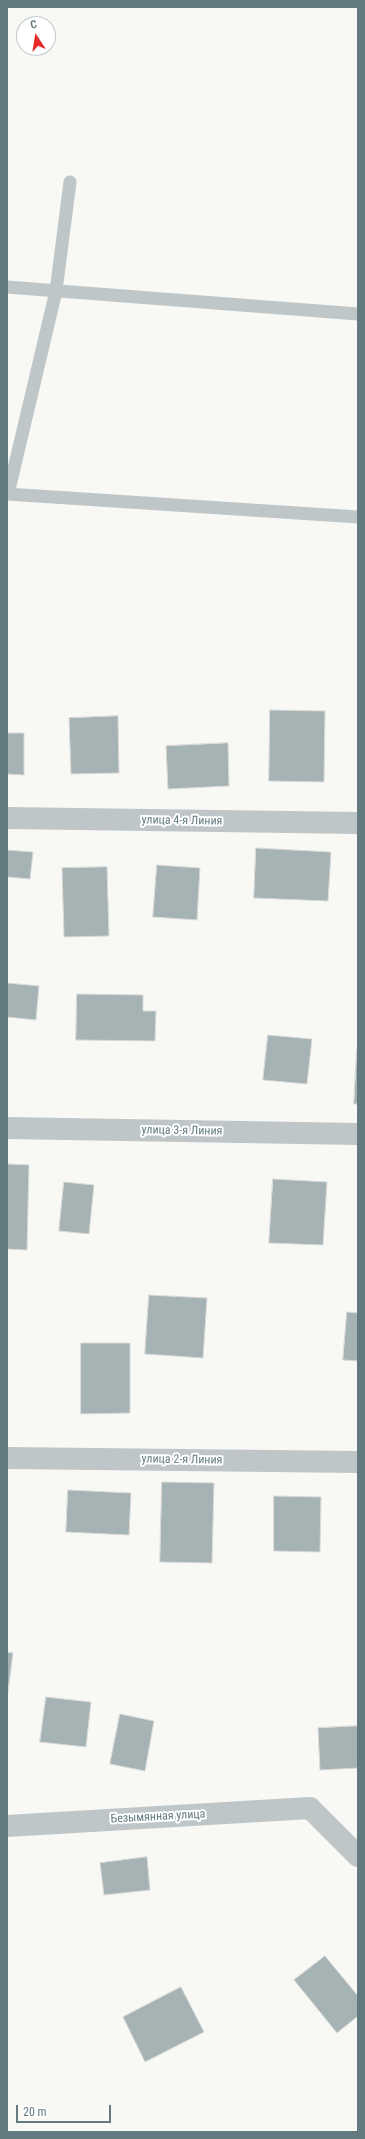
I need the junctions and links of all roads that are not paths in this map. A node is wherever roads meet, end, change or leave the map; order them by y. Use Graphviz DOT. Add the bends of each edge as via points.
graph roads {
  1 [pos="70,182"];
  2 [pos="7,287"];
  3 [pos="56,291"];
  4 [pos="358,314"];
  5 [pos="7,494"];
  6 [pos="358,517"];
  7 [pos="7,818"];
  8 [pos="358,823"];
  9 [pos="7,1128"];
  10 [pos="358,1134"];
  11 [pos="7,1458"];
  12 [pos="358,1462"];
  13 [pos="7,1826"];
  14 [pos="358,1856"];
  1 -- 3 [label="lane"];
  2 -- 3 [label="lane"];
  3 -- 4 [label="lane"];
  3 -- 5 [label="lane"];
  5 -- 6 [label="lane"];
  7 -- 8 [label="street, улица 4-я Линия"];
  9 -- 10 [label="street, улица 3-я Линия"];
  11 -- 12 [label="street, улица 2-я Линия"];
  13 -- 14 [label="street, Безымянная улица" via="310,1808"];
}
